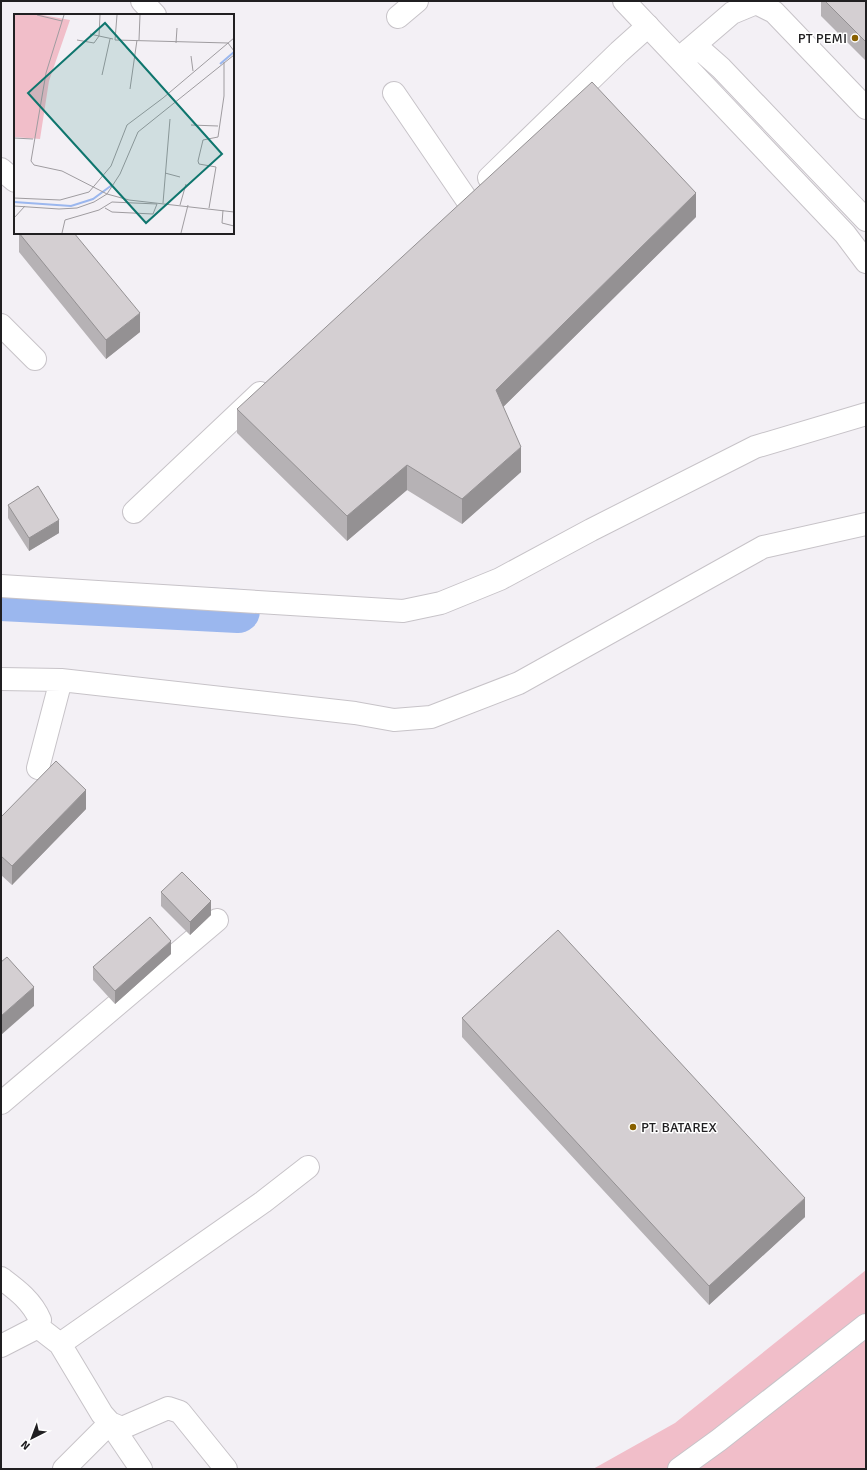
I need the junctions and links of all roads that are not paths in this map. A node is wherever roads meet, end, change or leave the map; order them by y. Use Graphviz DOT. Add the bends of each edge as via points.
graph roads {
  1 [pos="142,1"];
  2 [pos="417,1"];
  3 [pos="624,1"];
  4 [pos="154,14"];
  5 [pos="398,17"];
  6 [pos="648,26"];
  7 [pos="685,54"];
  8 [pos="394,93"];
  9 [pos="866,108"];
  10 [pos="1,169"];
  11 [pos="14,180"];
  12 [pos="467,200"];
  13 [pos="450,216"];
  14 [pos="866,220"];
  15 [pos="866,262"];
  16 [pos="1,325"];
  17 [pos="35,359"];
  18 [pos="276,377"];
  19 [pos="866,414"];
  20 [pos="134,512"];
  21 [pos="866,524"];
  22 [pos="1,586"];
  23 [pos="1,679"];
  24 [pos="61,680"];
  25 [pos="38,768"];
  26 [pos="217,920"];
  27 [pos="1,1103"];
  28 [pos="308,1167"];
  29 [pos="1,1278"];
  30 [pos="866,1325"];
  31 [pos="38,1327"];
  32 [pos="60,1344"];
  33 [pos="1,1346"];
  34 [pos="110,1423"];
  35 [pos="64,1469"];
  36 [pos="141,1469"];
  37 [pos="226,1469"];
  38 [pos="680,1469"];
  1 -- 4 [label="street"];
  2 -- 5 [label="street"];
  3 -- 6 [label="street"];
  6 -- 7 [label="street"];
  6 -- 12 [label="street"];
  7 -- 9 [label="street" via="732,14 756,3 774,12"];
  7 -- 14 [label="street" via="704,53 721,68"];
  7 -- 15 [label="street" via="845,234"];
  8 -- 12 [label="street"];
  10 -- 11 [label="street"];
  12 -- 13 [label="street"];
  16 -- 17 [label="street"];
  18 -- 20 [label="street"];
  19 -- 22 [label="street" via="755,447 500,579 441,603 402,611"];
  21 -- 24 [label="street" via="763,547 519,683 431,717 394,720 348,712"];
  23 -- 24 [label="street"];
  24 -- 25 [label="street"];
  26 -- 27 [label="street"];
  28 -- 32 [label="street" via="263,1202"];
  29 -- 31 [label="street" via="23,1294 36,1311 40,1320"];
  30 -- 38 [label="street"];
  31 -- 32 [label="street"];
  31 -- 33 [label="street"];
  32 -- 34 [label="street"];
  34 -- 35 [label="street"];
  34 -- 36 [label="street"];
  34 -- 37 [label="street" via="122,1428 168,1408 180,1412"];
}
